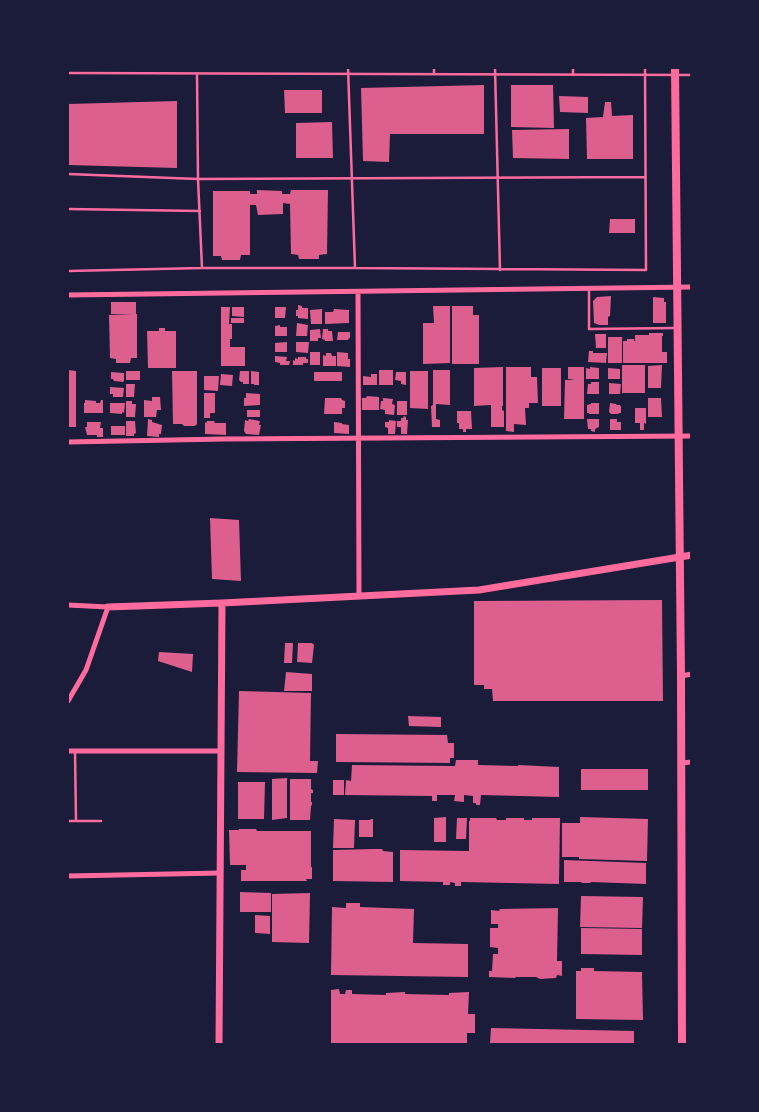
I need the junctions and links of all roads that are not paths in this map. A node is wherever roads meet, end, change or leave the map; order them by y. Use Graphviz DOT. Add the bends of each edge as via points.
graph roads {
  1 [pos="348,68"];
  2 [pos="434,68"];
  3 [pos="495,68"];
  4 [pos="573,68"];
  5 [pos="645,68"];
  6 [pos="675,71"];
  7 [pos="68,73"];
  8 [pos="197,74"];
  9 [pos="348,74"];
  10 [pos="434,74"];
  11 [pos="495,74"];
  12 [pos="573,75"];
  13 [pos="645,75"];
  14 [pos="692,75"];
  15 [pos="68,174"];
  16 [pos="645,177"];
  17 [pos="352,178"];
  18 [pos="498,178"];
  19 [pos="198,179"];
  20 [pos="68,209"];
  21 [pos="200,211"];
  22 [pos="202,268"];
  23 [pos="355,268"];
  24 [pos="500,270"];
  25 [pos="68,271"];
  26 [pos="677,288"];
  27 [pos="692,288"];
  28 [pos="589,289"];
  29 [pos="358,292"];
  30 [pos="68,295"];
  31 [pos="677,328"];
  32 [pos="678,436"];
  33 [pos="692,436"];
  34 [pos="358,439"];
  35 [pos="68,442"];
  36 [pos="692,555"];
  37 [pos="680,557"];
  38 [pos="359,596"];
  39 [pos="222,603"];
  40 [pos="68,605"];
  41 [pos="108,607"];
  42 [pos="692,674"];
  43 [pos="681,676"];
  44 [pos="68,701"];
  45 [pos="221,750"];
  46 [pos="68,751"];
  47 [pos="76,751"];
  48 [pos="692,762"];
  49 [pos="682,763"];
  50 [pos="68,821"];
  51 [pos="76,821"];
  52 [pos="101,821"];
  53 [pos="220,873"];
  54 [pos="68,876"];
  55 [pos="219,1044"];
  56 [pos="682,1044"];
  1 -- 9 [label="lane"];
  2 -- 10 [label="lane"];
  3 -- 11 [label="lane"];
  4 -- 12 [label="lane"];
  5 -- 13 [label="lane"];
  6 -- 13 [label="lane"];
  6 -- 14 [label="lane"];
  6 -- 26 [label="main road"];
  7 -- 8 [label="lane"];
  8 -- 9 [label="lane"];
  8 -- 19 [label="lane"];
  9 -- 10 [label="lane"];
  9 -- 17 [label="lane"];
  10 -- 11 [label="lane"];
  11 -- 12 [label="lane"];
  11 -- 18 [label="lane"];
  12 -- 13 [label="lane"];
  13 -- 16 [label="lane"];
  15 -- 19 [label="lane"];
  16 -- 18 [label="lane"];
  16 -- 24 [label="lane" via="646,270"];
  17 -- 18 [label="lane"];
  17 -- 19 [label="lane"];
  17 -- 23 [label="lane"];
  18 -- 24 [label="lane"];
  19 -- 21 [label="lane"];
  20 -- 21 [label="lane"];
  21 -- 22 [label="lane"];
  22 -- 23 [label="lane"];
  22 -- 25 [label="lane"];
  23 -- 24 [label="lane"];
  26 -- 27 [label="street"];
  26 -- 28 [label="street"];
  26 -- 31 [label="main road"];
  28 -- 29 [label="street"];
  28 -- 31 [label="lane" via="589,329"];
  29 -- 30 [label="street"];
  29 -- 34 [label="street"];
  31 -- 32 [label="main road"];
  32 -- 33 [label="street"];
  32 -- 34 [label="street"];
  32 -- 37 [label="main road"];
  34 -- 35 [label="street"];
  34 -- 38 [label="street"];
  36 -- 37 [label="street"];
  37 -- 38 [label="street" via="479,590"];
  37 -- 43 [label="main road"];
  38 -- 39 [label="street"];
  39 -- 41 [label="street"];
  39 -- 45 [label="street"];
  40 -- 41 [label="street"];
  41 -- 44 [label="street" via="86,670"];
  42 -- 43 [label="street"];
  43 -- 49 [label="main road"];
  45 -- 47 [label="street"];
  45 -- 53 [label="street"];
  46 -- 47 [label="street"];
  47 -- 51 [label="lane"];
  48 -- 49 [label="street"];
  49 -- 56 [label="main road"];
  50 -- 51 [label="lane"];
  51 -- 52 [label="lane"];
  53 -- 54 [label="street"];
  53 -- 55 [label="street"];
}
